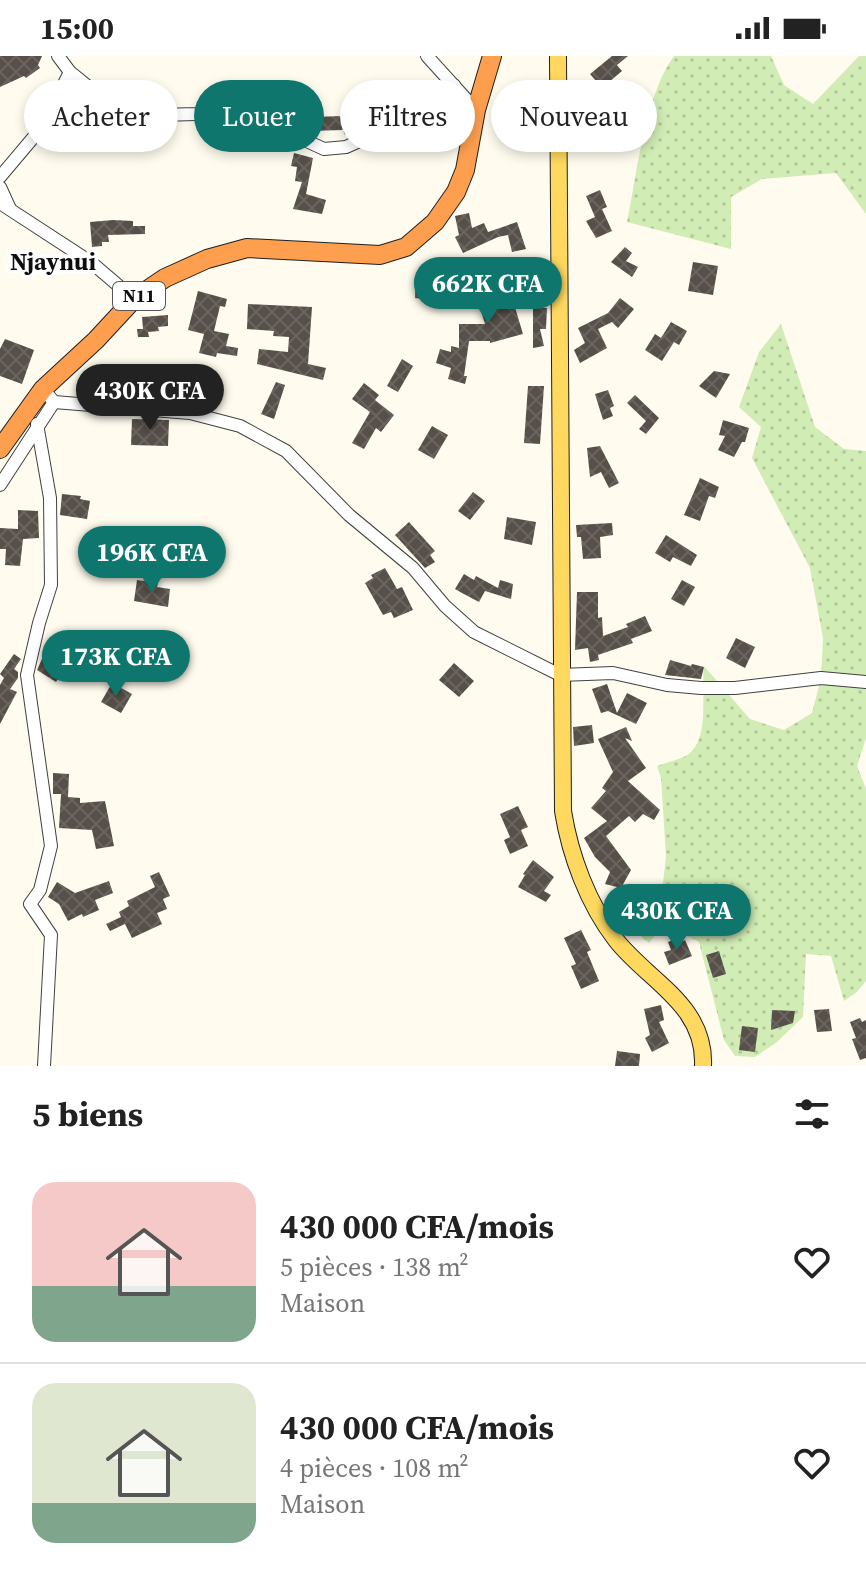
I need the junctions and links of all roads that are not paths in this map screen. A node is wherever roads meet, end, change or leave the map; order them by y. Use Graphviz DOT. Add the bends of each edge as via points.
graph roads {
  1 [pos="58,56"];
  2 [pos="427,56"];
  3 [pos="492,56"];
  4 [pos="558,56"];
  5 [pos="70,72"];
  6 [pos="449,80"];
  7 [pos="476,110"];
  8 [pos="340,148"];
  9 [pos="0,177"];
  10 [pos="0,187"];
  11 [pos="5,206"];
  12 [pos="134,299"];
  13 [pos="48,396"];
  14 [pos="37,424"];
  15 [pos="0,449"];
  16 [pos="0,485"];
  17 [pos="560,675"];
  18 [pos="866,682"];
  19 [pos="44,1066"];
  20 [pos="703,1066"];
  1 -- 5 [label="street"];
  2 -- 6 [label="street"];
  3 -- 7 [label="highway, N11"];
  4 -- 17 [label="main road"];
  5 -- 8 [label="street" via="124,116 196,114 240,104 277,114 298,137 324,149"];
  5 -- 9 [label="street" via="43,126"];
  7 -- 12 [label="highway, N11" via="456,192 435,222 406,247 380,255 247,248 207,259"];
  10 -- 11 [label="street"];
  11 -- 12 [label="street" via="92,263"];
  12 -- 13 [label="highway, N11"];
  13 -- 14 [label="street"];
  13 -- 15 [label="highway, N11"];
  13 -- 17 [label="street" via="190,413 240,426 286,451 474,632"];
  14 -- 16 [label="street"];
  14 -- 19 [label="street" via="50,498 51,585 27,675 51,846 40,890 30,904 51,935"];
  17 -- 18 [label="street" via="613,673 701,688 821,678"];
  17 -- 20 [label="main road" via="561,792 575,862 617,941 688,1013 701,1040"];
}
